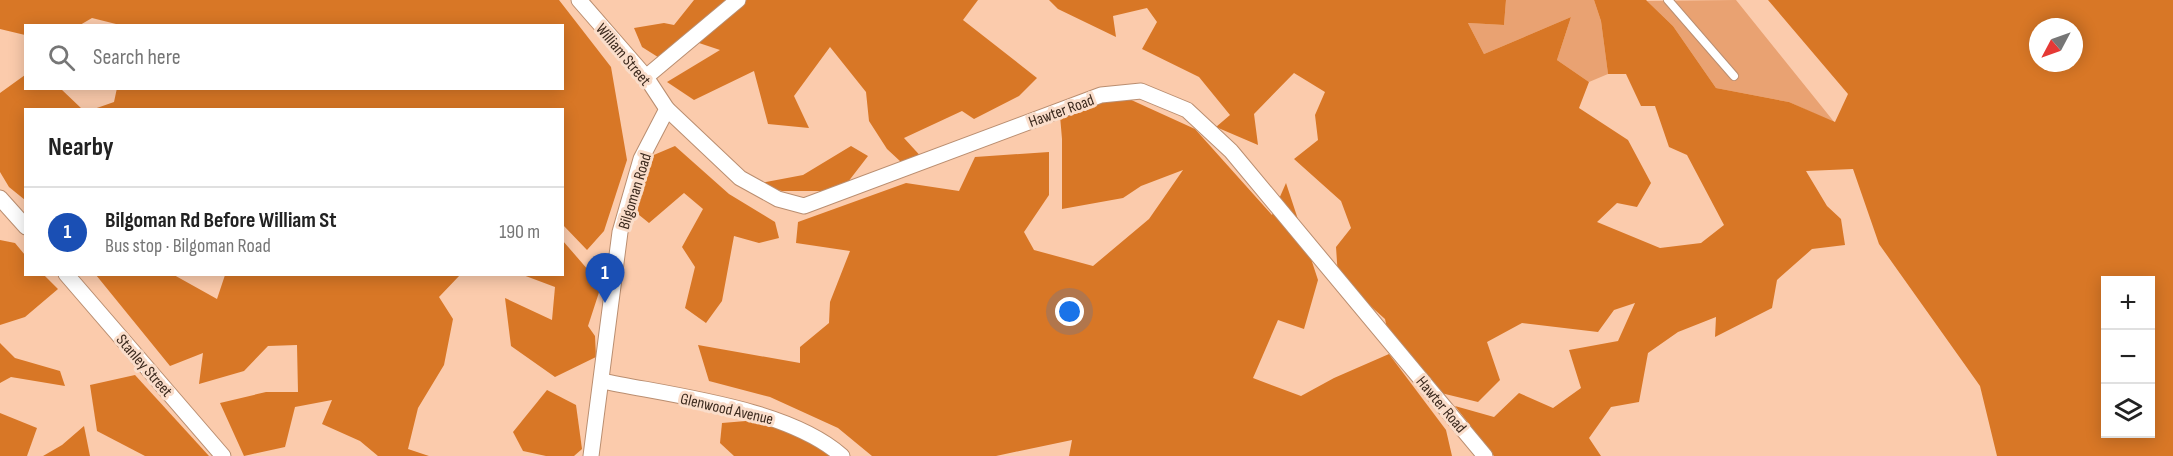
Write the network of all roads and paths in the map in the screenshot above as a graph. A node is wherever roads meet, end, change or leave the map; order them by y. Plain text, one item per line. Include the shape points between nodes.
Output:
1 (579, 0) edge
2 (738, 0) edge
3 (1668, 0) edge
4 (1734, 75) dead end
5 (646, 77) junction
6 (667, 110) junction
7 (0, 198) edge
8 (24, 225) edge
9 (68, 276) edge
10 (602, 381) junction
11 (223, 456) edge
12 (591, 456) edge
13 (842, 456) edge
14 (1485, 456) edge

1 - 5 street, William Street
2 - 5 street
3 - 4 lane
5 - 6 street, William Street
6 - 10 street, Bilgoman Road via 640,159 620,232
6 - 14 street, Hawter Road via 740,178 778,199 804,206 1101,95 1141,91 1187,110 1231,151
7 - 8 street
9 - 11 street, Stanley Street
10 - 12 street, Bilgoman Road
10 - 13 street, Glenwood Avenue via 774,417 828,444

